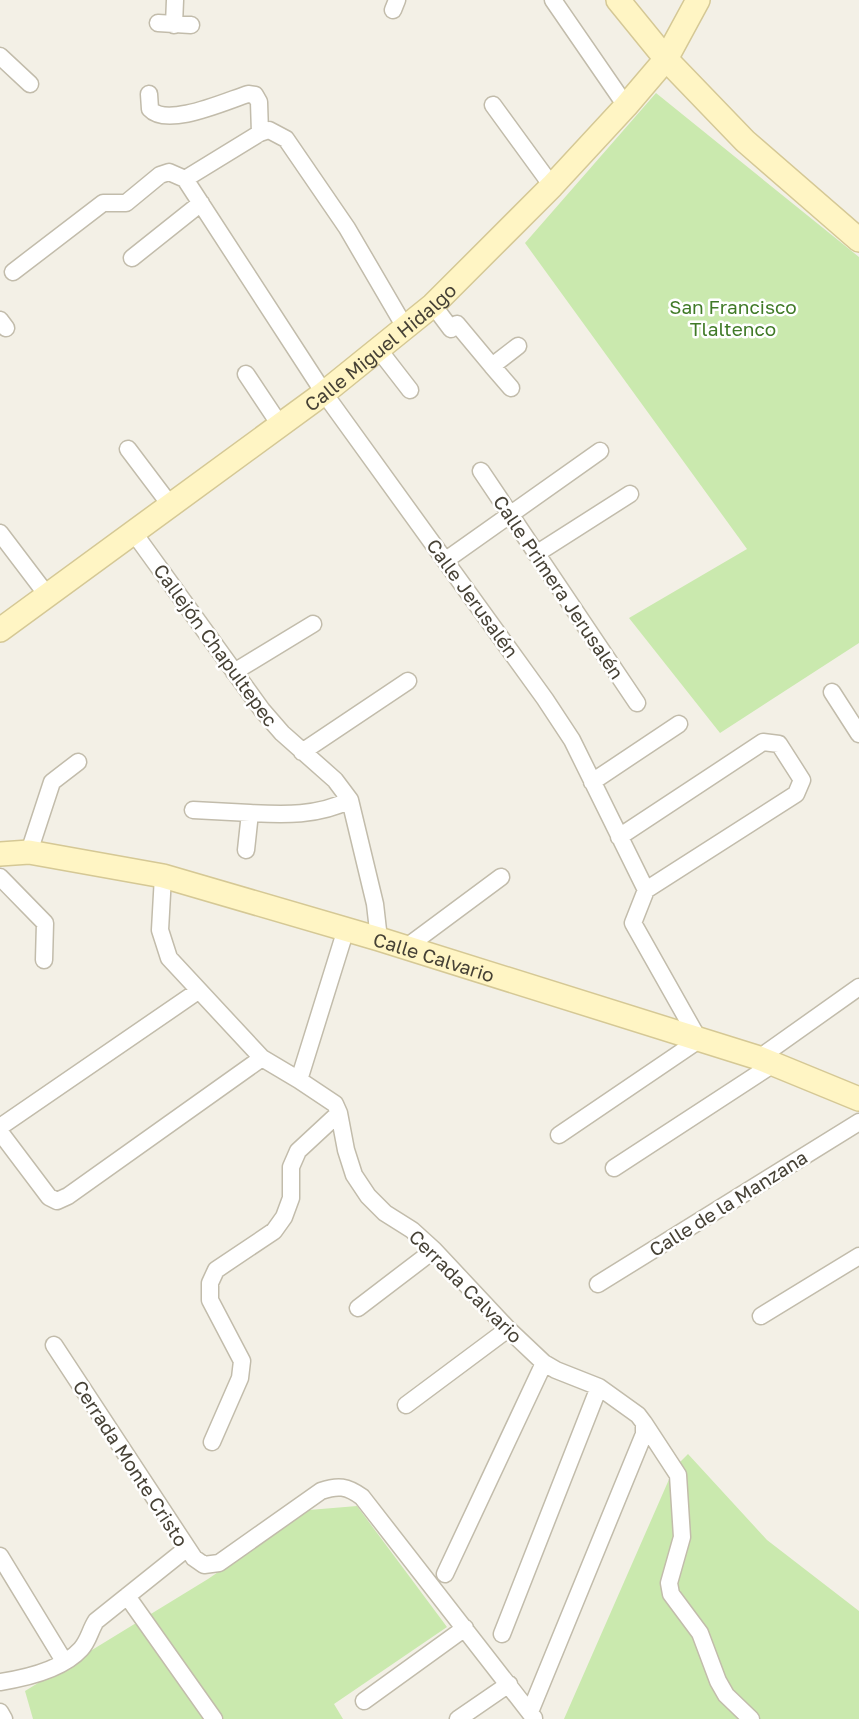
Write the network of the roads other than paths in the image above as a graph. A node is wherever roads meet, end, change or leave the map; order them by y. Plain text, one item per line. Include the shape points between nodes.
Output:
1 (175, 0) edge
2 (552, 0) edge
3 (618, 0) edge
4 (702, 2) edge
5 (174, 24) dead end
6 (0, 56) edge
7 (666, 59) junction
8 (30, 84) dead end
9 (149, 94) dead end
10 (493, 105) dead end
11 (626, 106) junction
12 (260, 133) junction
13 (186, 178) junction
14 (552, 186) junction
15 (201, 203) junction
16 (859, 240) edge
17 (132, 258) dead end
18 (13, 272) dead end
19 (433, 305) junction
20 (406, 329) junction
21 (518, 346) dead end
22 (379, 350) junction
23 (492, 366) junction
24 (246, 374) dead end
25 (511, 388) dead end
26 (410, 390) dead end
27 (324, 393) junction
28 (280, 425) junction
29 (128, 449) dead end
30 (600, 451) dead end
31 (481, 471) dead end
32 (630, 495) dead end
33 (171, 506) junction
34 (509, 514) junction
35 (0, 533) edge
36 (134, 533) junction
37 (536, 554) junction
38 (446, 560) junction
39 (47, 595) junction
40 (313, 624) dead end
41 (0, 630) edge
42 (234, 672) junction
43 (408, 681) dead end
44 (832, 692) dead end
45 (638, 703) dead end
46 (679, 724) dead end
47 (859, 734) edge
48 (302, 752) junction
49 (78, 762) dead end
50 (592, 782) junction
51 (350, 800) junction
52 (193, 810) dead end
53 (250, 813) junction
54 (619, 836) junction
55 (246, 850) dead end
56 (29, 852) junction
57 (0, 854) edge
58 (163, 876) junction
59 (0, 877) edge
60 (501, 877) dead end
61 (646, 890) junction
62 (345, 929) junction
63 (379, 939) junction
64 (404, 949) junction
65 (44, 960) dead end
66 (859, 987) edge
67 (198, 991) junction
68 (699, 1040) junction
69 (262, 1058) junction
70 (766, 1060) junction
71 (299, 1080) junction
72 (855, 1093) edge
73 (339, 1113) junction
74 (859, 1122) edge
75 (0, 1127) edge
76 (0, 1132) edge
77 (559, 1135) dead end
78 (614, 1168) dead end
79 (434, 1250) junction
80 (859, 1256) edge
81 (598, 1284) dead end
82 (358, 1308) dead end
83 (761, 1316) dead end
84 (508, 1329) junction
85 (54, 1345) dead end
86 (544, 1363) junction
87 (599, 1387) junction
88 (406, 1405) dead end
89 (644, 1423) junction
90 (212, 1443) dead end
91 (186, 1549) junction
92 (0, 1556) edge
93 (445, 1574) dead end
94 (127, 1596) junction
95 (465, 1628) junction
96 (502, 1634) dead end
97 (64, 1661) junction
98 (0, 1682) edge
99 (509, 1684) junction
100 (364, 1701) dead end
101 (0, 1712) edge
102 (533, 1716) edge
103 (4, 1719) edge
104 (214, 1719) edge
105 (458, 1719) edge
106 (751, 1719) edge

1 - 5 street
2 - 11 street
3 - 7 street
4 - 7 street, Calle Miguel Hidalgo
6 - 8 street
7 - 11 street, Calle Miguel Hidalgo
7 - 16 street via 745,141
9 - 12 street via 150,110 160,116 177,116 255,95
10 - 14 street
11 - 14 street, Calle Miguel Hidalgo
12 - 13 street
12 - 20 street via 269,130 286,139
13 - 15 street, Calle Jerusalén
13 - 18 street via 169,172 127,203 103,203
14 - 19 street, Calle Miguel Hidalgo
15 - 17 street
15 - 27 street, Calle Jerusalén
19 - 20 street, Calle Miguel Hidalgo
19 - 23 street via 452,329 457,324
20 - 22 street, Calle Miguel Hidalgo
21 - 23 street
22 - 26 street
22 - 27 street, Calle Miguel Hidalgo
23 - 25 street
24 - 28 street
27 - 28 street, Calle Miguel Hidalgo
27 - 38 street, Calle Jerusalén
28 - 33 street, Calle Miguel Hidalgo
29 - 33 street
30 - 34 street
31 - 34 street, Calle Primera Jerusalén
32 - 37 street
33 - 36 street, Calle Miguel Hidalgo
34 - 37 street, Calle Primera Jerusalén
34 - 38 street
35 - 39 street
36 - 39 street, Calle Miguel Hidalgo
36 - 42 street, Callejón Chapultepec
37 - 45 street, Calle Primera Jerusalén
38 - 50 street, Calle Jerusalén via 552,709
39 - 41 street, Calle Miguel Hidalgo
40 - 42 street
42 - 48 street, Callejón Chapultepec
43 - 48 street
44 - 47 street
46 - 50 street
48 - 51 street, Callejón Chapultepec via 335,780
49 - 56 street via 52,782
50 - 54 street, Calle Jerusalén
51 - 53 street via 334,808 292,815
51 - 63 street, Callejón Chapultepec via 376,904
52 - 53 street
53 - 55 street
54 - 61 street, Calle Jerusalén
54 - 61 street via 763,742 779,744 802,780 796,794
56 - 57 street, Calle Calvario
56 - 58 street, Calle Calvario
58 - 62 street, Calle Calvario
58 - 67 street via 160,930 169,958
59 - 65 street via 45,923
60 - 64 street
61 - 68 street via 633,923
62 - 63 street, Calle Calvario
62 - 71 street
63 - 64 street, Calle Calvario
64 - 68 street, Calle Calvario
66 - 70 street
67 - 69 street
67 - 75 street
68 - 70 street, Calle Calvario
68 - 77 street
69 - 71 street
69 - 76 street via 57,1200 49,1196
70 - 72 street, Calle Calvario
70 - 78 street
71 - 73 street via 335,1104
73 - 79 street, Cerrada Calvario via 354,1175 368,1196
73 - 90 street via 298,1151 291,1167 290,1198 274,1231 216,1270 210,1283 210,1300 242,1361 240,1378
74 - 81 street, Calle de la Manzana
79 - 82 street
79 - 84 street, Cerrada Calvario
80 - 83 street
84 - 86 street, Cerrada Calvario
84 - 88 street
85 - 91 street, Cerrada Monte Cristo
86 - 87 street, Cerrada Calvario
86 - 93 street
87 - 89 street, Cerrada Calvario
87 - 96 street
89 - 102 street via 644,1434
89 - 106 street, Cerrada Calvario via 678,1475 682,1537 669,1583 671,1594 700,1633 726,1695
91 - 94 street
91 - 95 street, Cerrada Monte Cristo via 204,1565 219,1563 321,1491 337,1485 352,1489
92 - 97 street
94 - 97 street via 96,1621 79,1651
94 - 104 street
95 - 99 street
95 - 100 street
97 - 98 street via 38,1674
99 - 102 street
99 - 105 street
101 - 103 street

